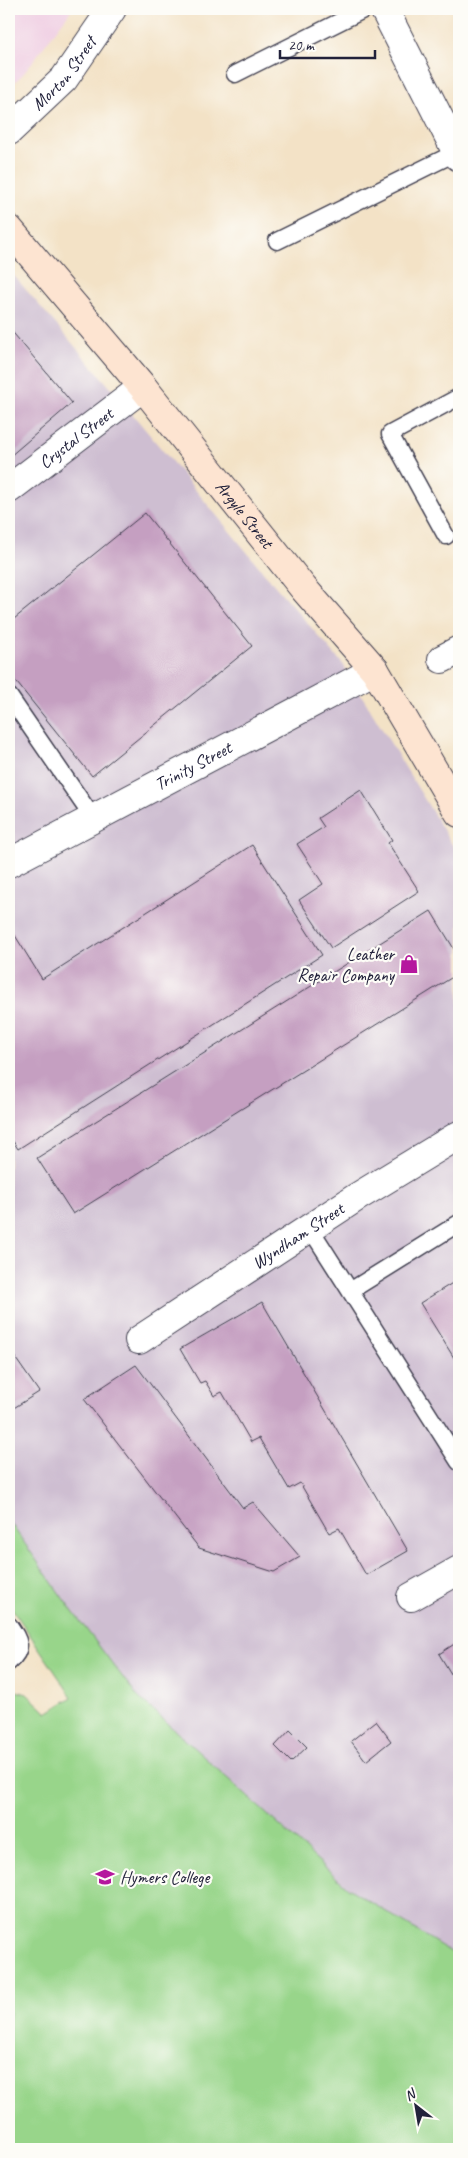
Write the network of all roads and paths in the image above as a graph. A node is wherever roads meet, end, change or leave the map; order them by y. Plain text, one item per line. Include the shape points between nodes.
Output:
1 (366, 9) edge
2 (384, 9) edge
3 (108, 10) edge
4 (235, 74) dead end
5 (9, 131) edge
6 (458, 154) edge
7 (9, 229) edge
8 (277, 242) dead end
9 (143, 387) junction
10 (459, 397) edge
11 (9, 489) edge
12 (446, 536) dead end
13 (376, 670) junction
14 (9, 696) edge
15 (459, 813) edge
16 (93, 818) junction
17 (9, 863) edge
18 (459, 1135) edge
19 (459, 1223) edge
20 (310, 1228) junction
21 (350, 1291) junction
22 (139, 1340) dead end
23 (459, 1462) edge
24 (459, 1570) edge
25 (411, 1597) dead end
26 (9, 1625) edge
27 (9, 1662) edge

1 - 4 lane
2 - 6 street
3 - 5 street, Morton Street via 64,78
6 - 8 lane
7 - 9 street, Argyle Street
9 - 11 street, Crystal Street
9 - 13 street, Argyle Street via 304,589
10 - 12 lane via 390,434
13 - 15 street, Argyle Street
13 - 16 street, Trinity Street
14 - 16 lane
16 - 17 street, Trinity Street
18 - 20 street, Wyndham Street
19 - 21 lane
20 - 21 lane
20 - 22 street, Wyndham Street
21 - 23 lane
24 - 25 street
26 - 27 lane via 19,1640 19,1648

